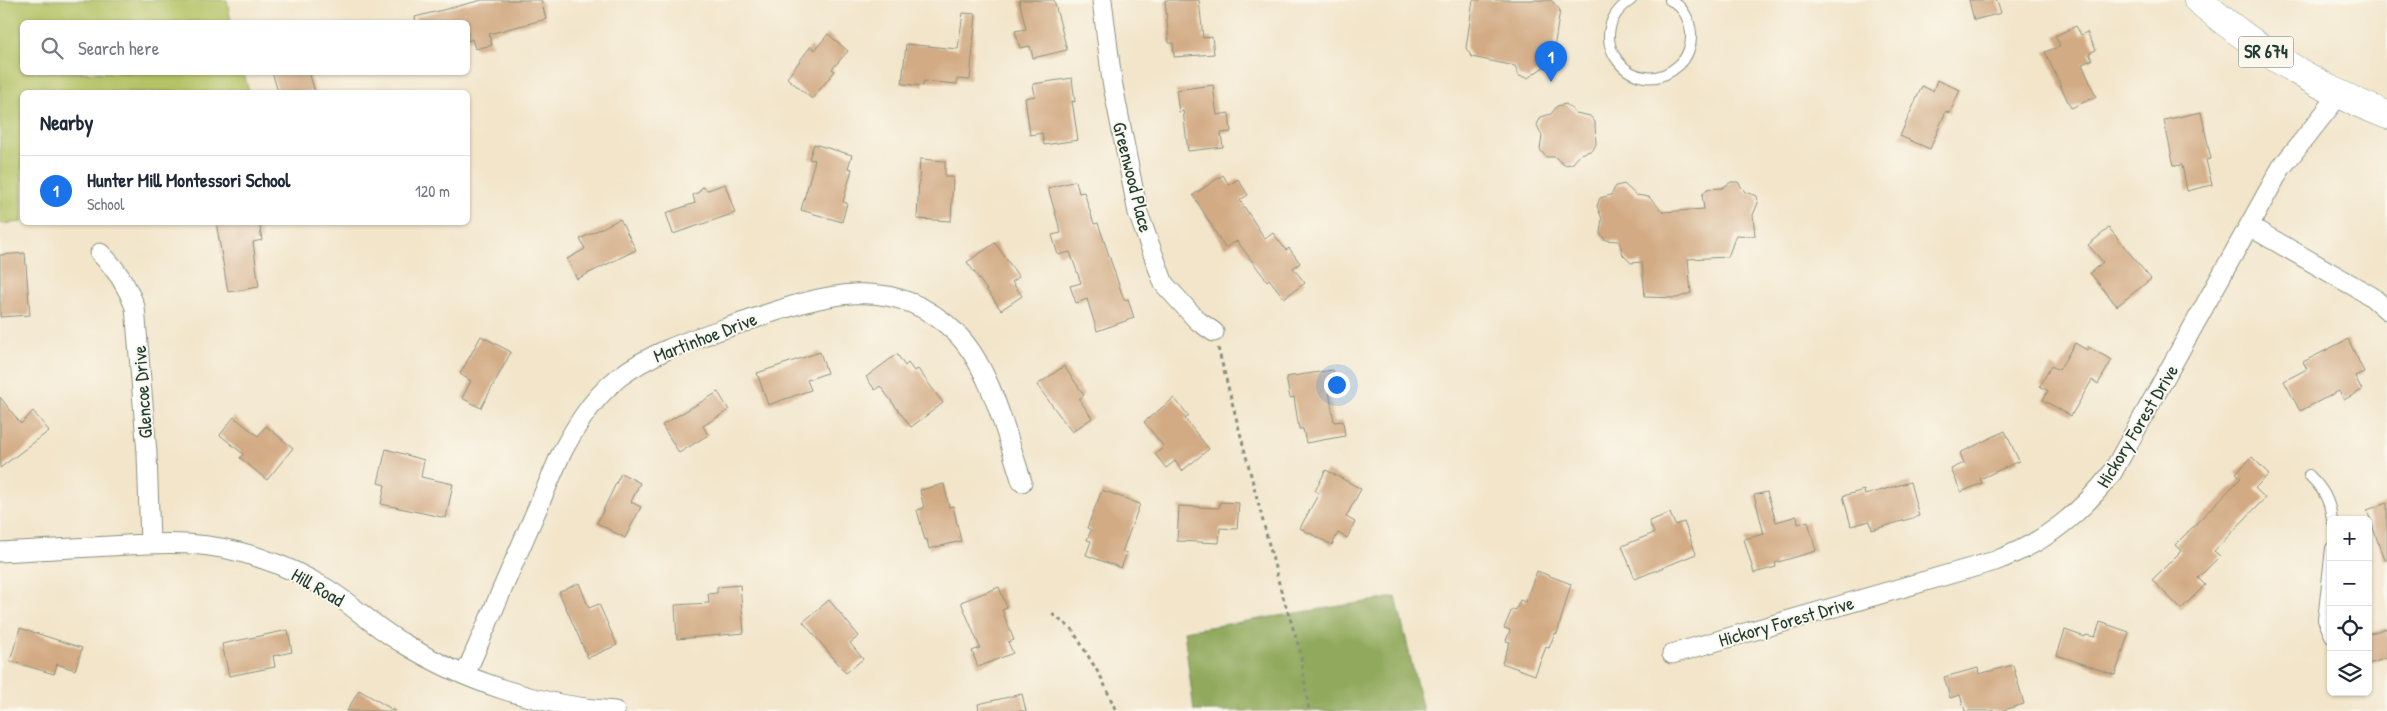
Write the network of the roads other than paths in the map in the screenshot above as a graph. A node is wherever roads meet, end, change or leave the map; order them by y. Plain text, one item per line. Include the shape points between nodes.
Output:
1 (1102, 0) edge
2 (1631, 0) edge
3 (1670, 0) edge
4 (2198, 0) edge
5 (2339, 96) junction
6 (2387, 114) edge
7 (2250, 226) junction
8 (100, 253) dead end
9 (2387, 310) edge
10 (1214, 332) road end
11 (2309, 475) dead end
12 (1022, 482) dead end
13 (2331, 516) edge
14 (150, 542) junction
15 (0, 552) edge
16 (2330, 561) edge
17 (2327, 629) edge
18 (1672, 654) dead end
19 (465, 676) junction
20 (615, 711) edge

1 - 10 street, Greenwood Place via 1112,81 1138,213 1164,284 1198,321
2 - 3 lane via 1614,16 1609,43 1613,56 1622,67 1646,78 1660,77 1673,71 1689,50 1692,36 1689,23 1683,10
4 - 5 main road, SR 674 via 2268,54
5 - 6 main road, SR 674
5 - 7 street, Hickory Forest Drive via 2281,168
7 - 9 street via 2371,296
7 - 18 street, Hickory Forest Drive via 2112,473 2092,499 2054,532 1995,561
8 - 14 street, Glencoe Drive via 114,266 127,286 135,307 147,453
11 - 13 lane via 2324,490
12 - 19 street, Martinhoe Drive via 1000,417 971,351 955,332 912,303 888,296 839,294 812,299 675,345 618,378 575,427
14 - 15 street, Hill Road
14 - 19 street, Hill Road via 223,548 292,570 328,589 399,642
16 - 17 lane via 2323,620
19 - 20 street, Hill Road via 546,701

